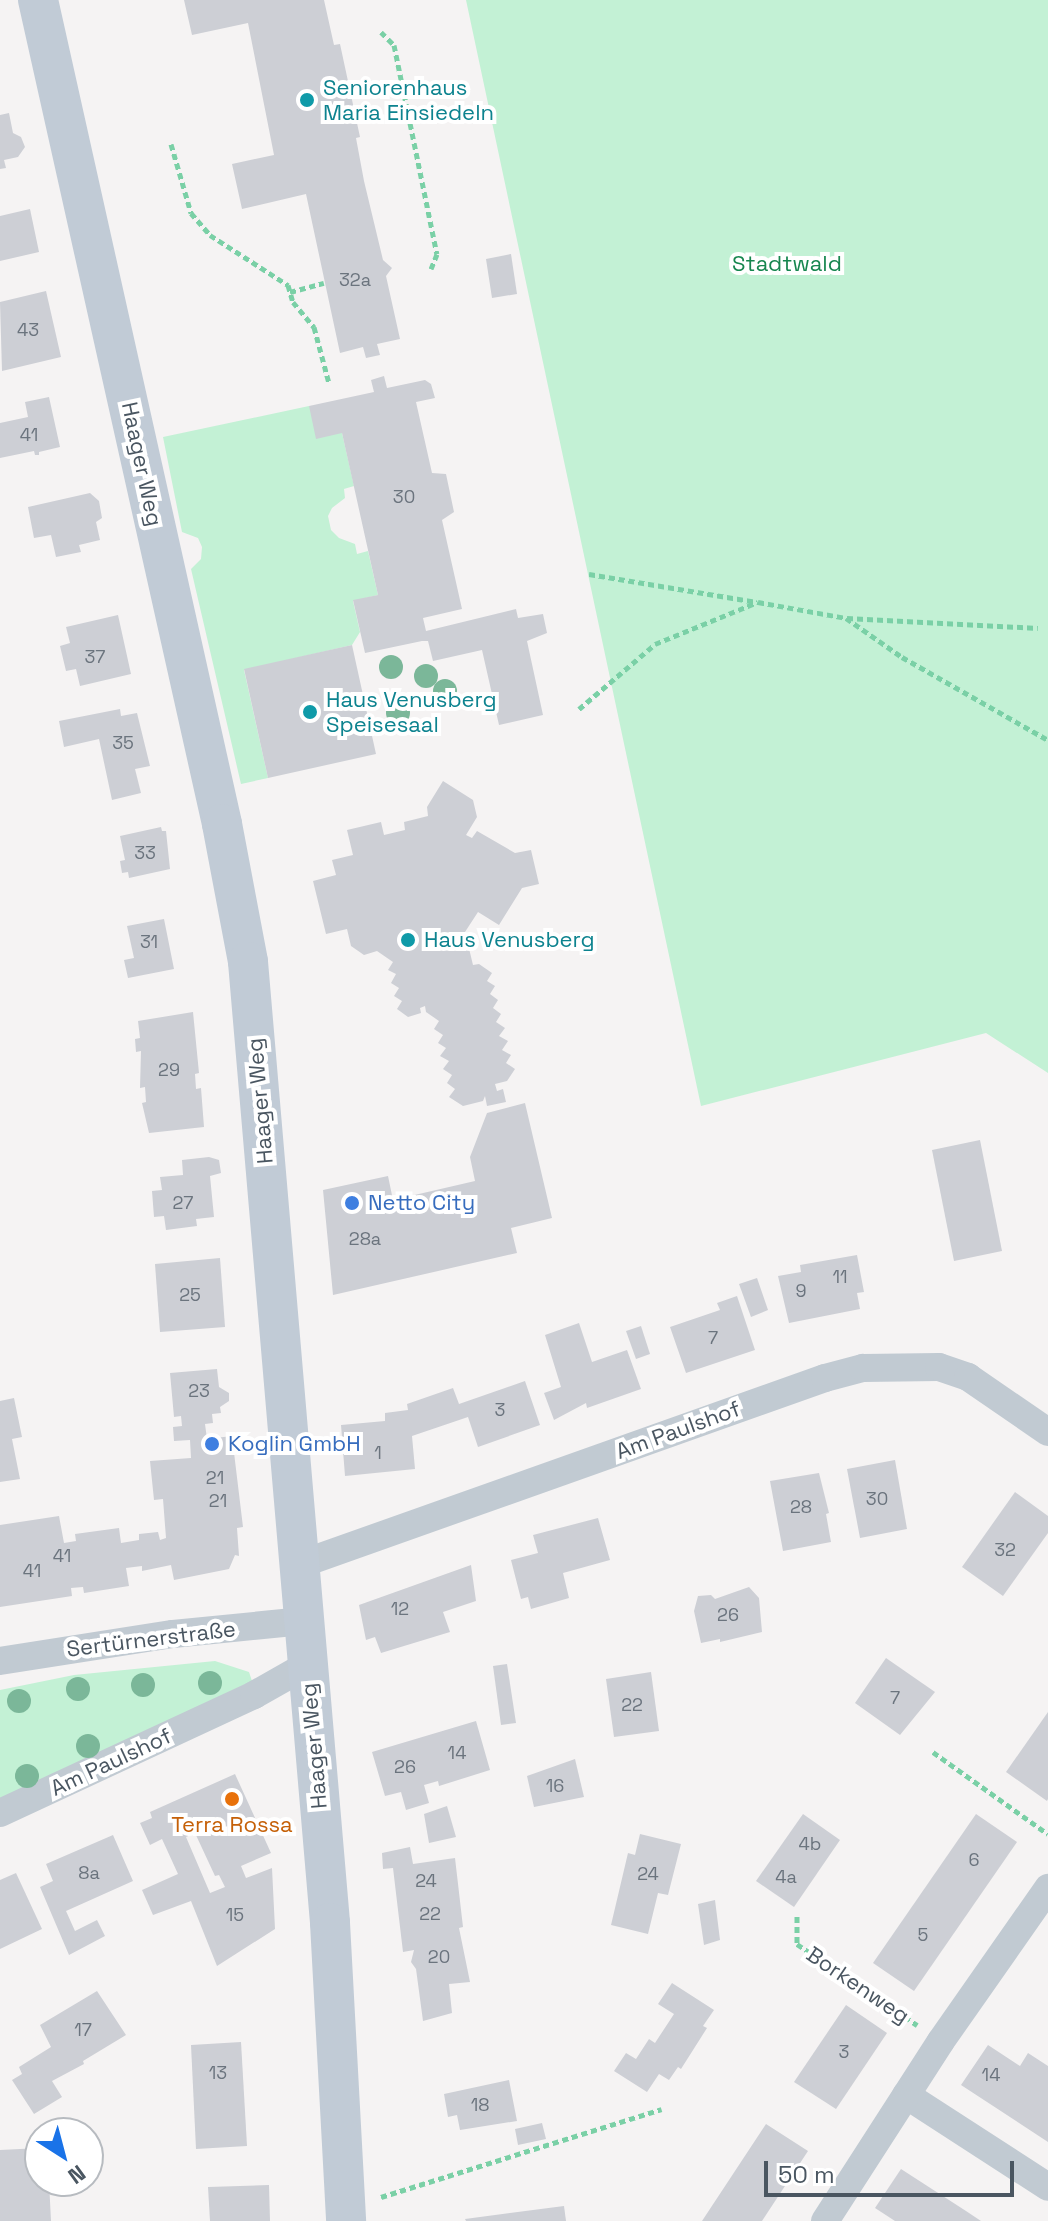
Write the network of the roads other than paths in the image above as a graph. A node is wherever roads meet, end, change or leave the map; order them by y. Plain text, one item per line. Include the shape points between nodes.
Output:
1 (38, 0) edge
2 (1048, 1432) edge
3 (301, 1564) junction
4 (303, 1621) junction
5 (0, 1661) edge
6 (307, 1665) junction
7 (0, 1813) edge
8 (1048, 1888) edge
9 (906, 2095) junction
10 (1048, 2187) edge
11 (346, 2215) edge
12 (825, 2221) edge

1 - 3 street, Haager Weg via 239,907
2 - 3 street, Am Paulshof via 968,1377 925,1365 863,1368
3 - 4 street, Haager Weg
4 - 5 street, Sertürnerstraße via 173,1634
4 - 6 street, Haager Weg
6 - 7 street, Am Paulshof via 254,1695
6 - 11 street, Haager Weg via 330,1923
8 - 9 street
9 - 10 street
9 - 12 street

